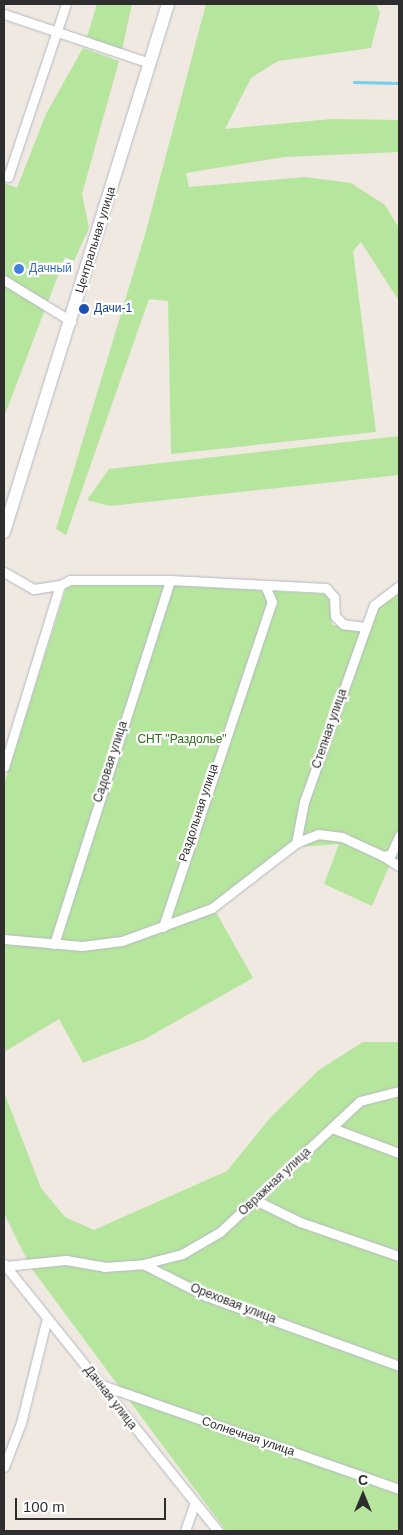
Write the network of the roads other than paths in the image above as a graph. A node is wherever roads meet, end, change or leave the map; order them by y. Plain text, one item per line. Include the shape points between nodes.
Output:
1 (66, 4) edge
2 (168, 4) edge
3 (4, 14) edge
4 (56, 33) junction
5 (150, 63) junction
6 (6, 176) edge
7 (4, 280) edge
8 (71, 321) junction
9 (4, 532) edge
10 (4, 572) edge
11 (170, 580) junction
12 (60, 585) junction
13 (399, 586) edge
14 (266, 588) junction
15 (366, 627) junction
16 (4, 767) edge
17 (399, 836) edge
18 (296, 843) junction
19 (383, 856) junction
20 (399, 866) edge
21 (163, 927) junction
22 (4, 939) edge
23 (54, 944) junction
24 (399, 1091) edge
25 (332, 1128) junction
26 (399, 1153) edge
27 (257, 1201) junction
28 (399, 1256) edge
29 (143, 1264) junction
30 (4, 1265) edge
31 (46, 1318) junction
32 (399, 1366) edge
33 (98, 1384) junction
34 (4, 1467) edge
35 (399, 1489) edge
36 (194, 1505) junction
37 (185, 1531) edge
38 (218, 1531) edge

1 - 4 street
2 - 5 street, Центральная улица
3 - 4 street
4 - 5 street
4 - 6 street
5 - 8 street, Центральная улица
7 - 8 street
8 - 9 street, Центральная улица
10 - 12 street via 34,589
11 - 12 street via 70,580
11 - 14 street
11 - 23 street, Садовая улица
12 - 16 street
13 - 15 street, Степная улица via 374,605
14 - 15 street via 326,588 334,597 335,616 343,624
14 - 21 street, Раздольная улица via 272,602
15 - 18 street, Степная улица via 304,802
17 - 19 street via 391,854
18 - 19 street via 318,834 342,838
18 - 21 street via 212,908
19 - 20 street
21 - 23 street via 122,941 82,946
22 - 23 street
24 - 25 street, Овражная улица via 360,1101
25 - 26 street
25 - 27 street, Овражная улица
27 - 28 street via 300,1222
27 - 29 street, Овражная улица via 220,1232 182,1254
29 - 30 street via 104,1267 66,1260
29 - 32 street, Ореховая улица via 206,1296
30 - 31 street, Дачная улица
31 - 33 street, Дачная улица
31 - 34 street via 20,1423
33 - 35 street, Солнечная улица
33 - 36 street, Дачная улица
36 - 37 street
36 - 38 street, Дачная улица

